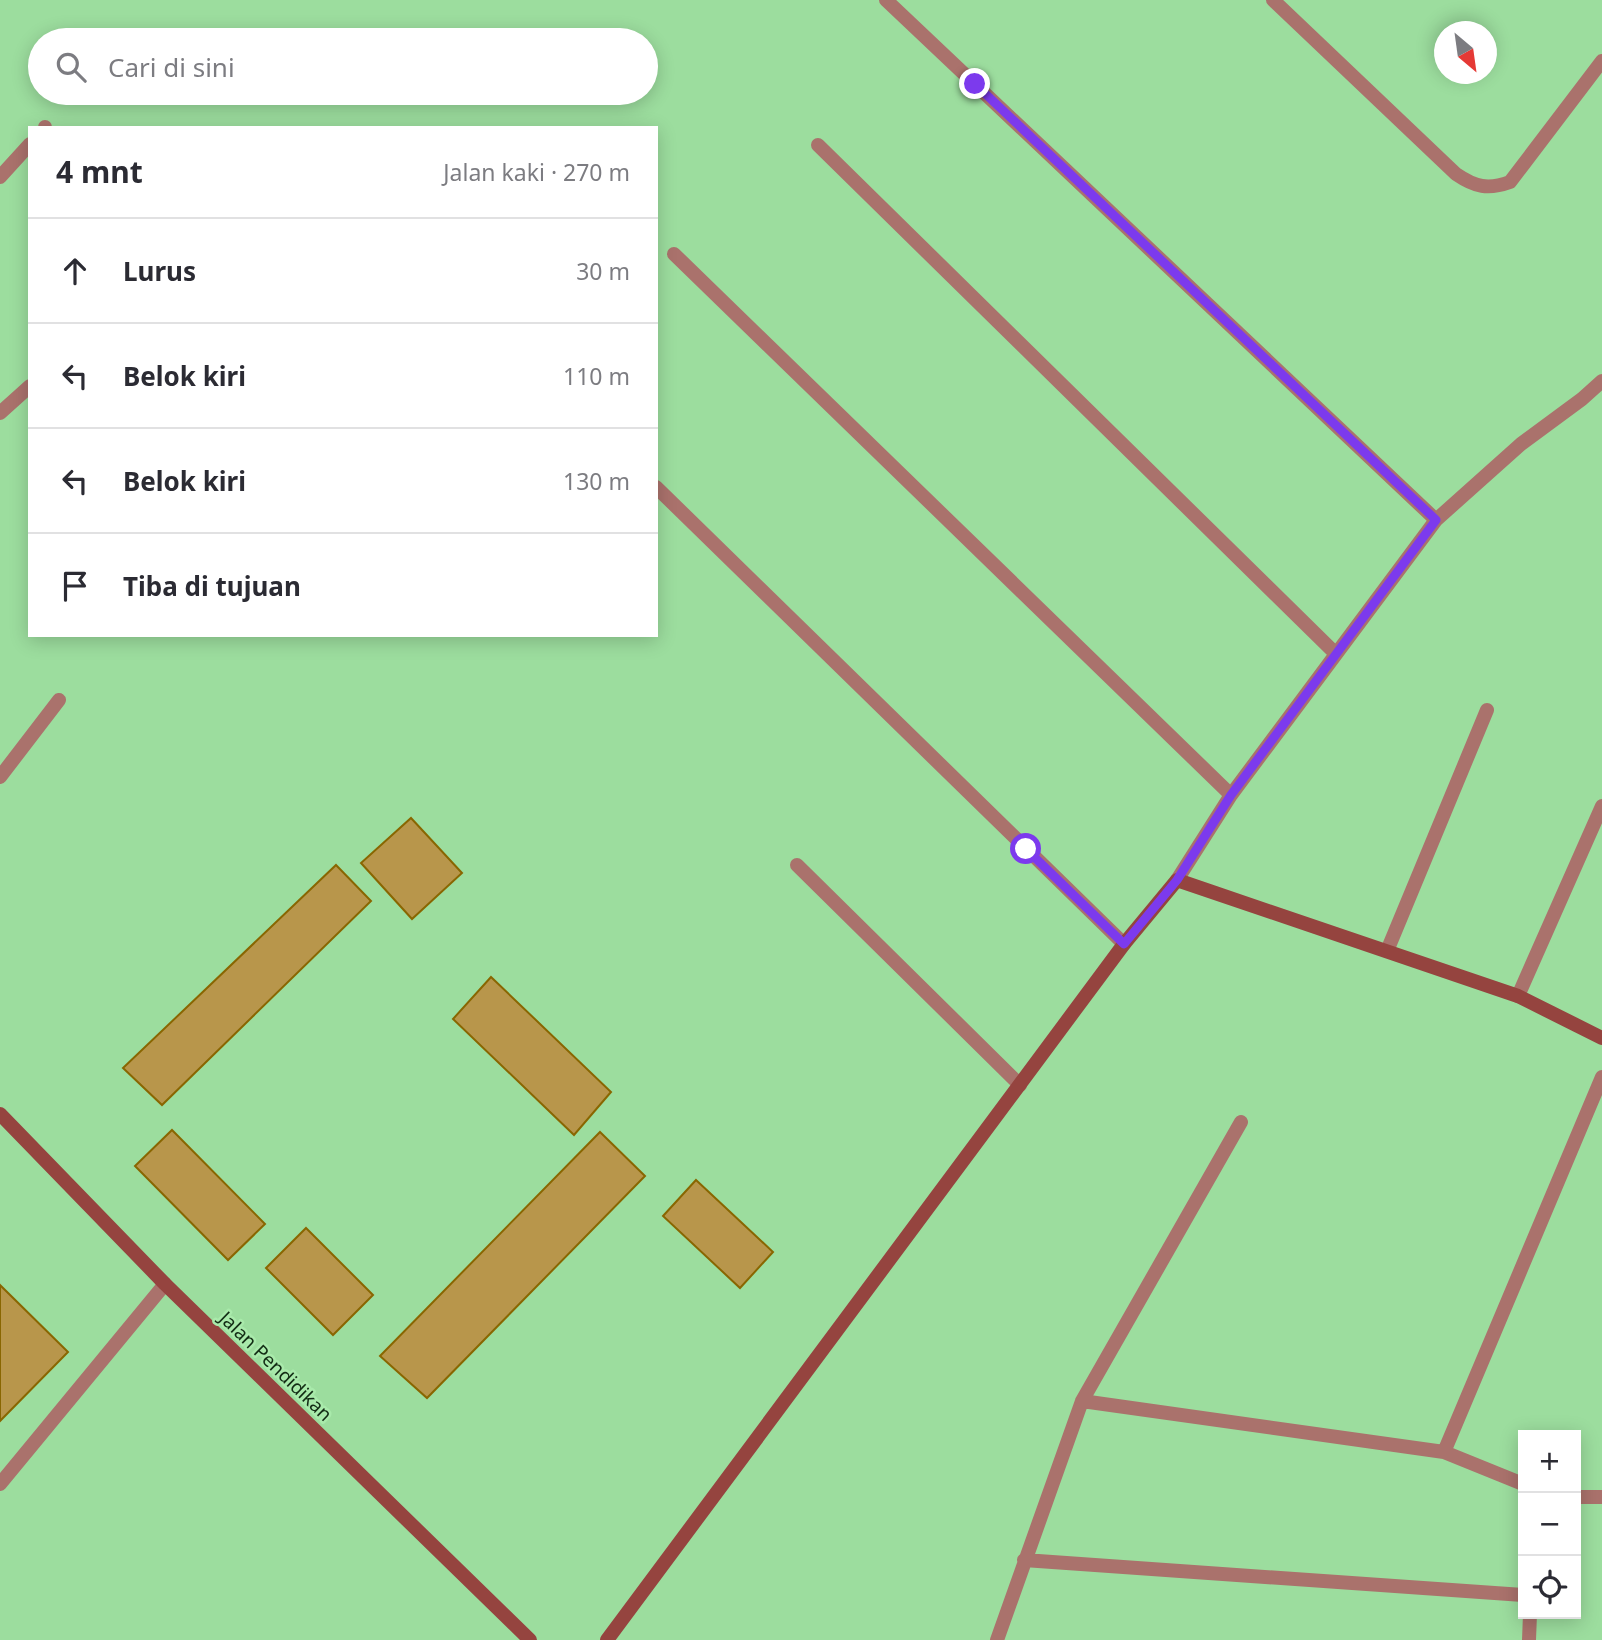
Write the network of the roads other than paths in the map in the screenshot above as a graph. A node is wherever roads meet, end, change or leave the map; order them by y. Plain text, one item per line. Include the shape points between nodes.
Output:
1 (886, 0) edge
2 (1273, 0) edge
3 (1602, 61) edge
4 (818, 145) dead end
5 (28, 146) edge
6 (0, 177) edge
7 (674, 254) dead end
8 (1602, 380) edge
9 (28, 388) edge
10 (0, 413) edge
11 (658, 489) edge
12 (1436, 520) junction
13 (1336, 654) junction
14 (59, 700) dead end
15 (1486, 710) dead end
16 (0, 777) edge
17 (1231, 795) junction
18 (1602, 806) edge
19 (797, 865) dead end
20 (1177, 880) junction
21 (1124, 944) junction
22 (1387, 951) junction
23 (1518, 996) junction
24 (1602, 1038) edge
25 (1602, 1077) edge
26 (1020, 1085) junction
27 (0, 1114) edge
28 (1241, 1122) dead end
29 (165, 1284) junction
30 (1082, 1401) junction
31 (1444, 1452) junction
32 (1518, 1482) edge
33 (0, 1484) edge
34 (1581, 1497) edge
35 (1602, 1497) edge
36 (1024, 1560) junction
37 (1518, 1595) edge
38 (1530, 1619) edge
39 (609, 1639) edge
40 (530, 1640) edge
41 (997, 1640) edge
42 (1530, 1640) edge

1 - 12 street
2 - 3 street via 1456,174 1482,188 1510,182
4 - 13 street
5 - 6 street
7 - 17 street
8 - 12 street
9 - 10 street
11 - 21 street
12 - 13 street
13 - 17 street
14 - 16 street
15 - 22 street
17 - 20 street
18 - 23 street
19 - 26 street
20 - 21 street
20 - 22 street
21 - 26 street
22 - 23 street
23 - 24 street
25 - 31 street
26 - 39 street
27 - 29 street, Jalan Pendidikan
28 - 30 street
29 - 33 street
29 - 40 street, Jalan Pendidikan
30 - 31 street
30 - 36 street
31 - 32 street
34 - 35 street
36 - 37 street
36 - 41 street
38 - 42 street

